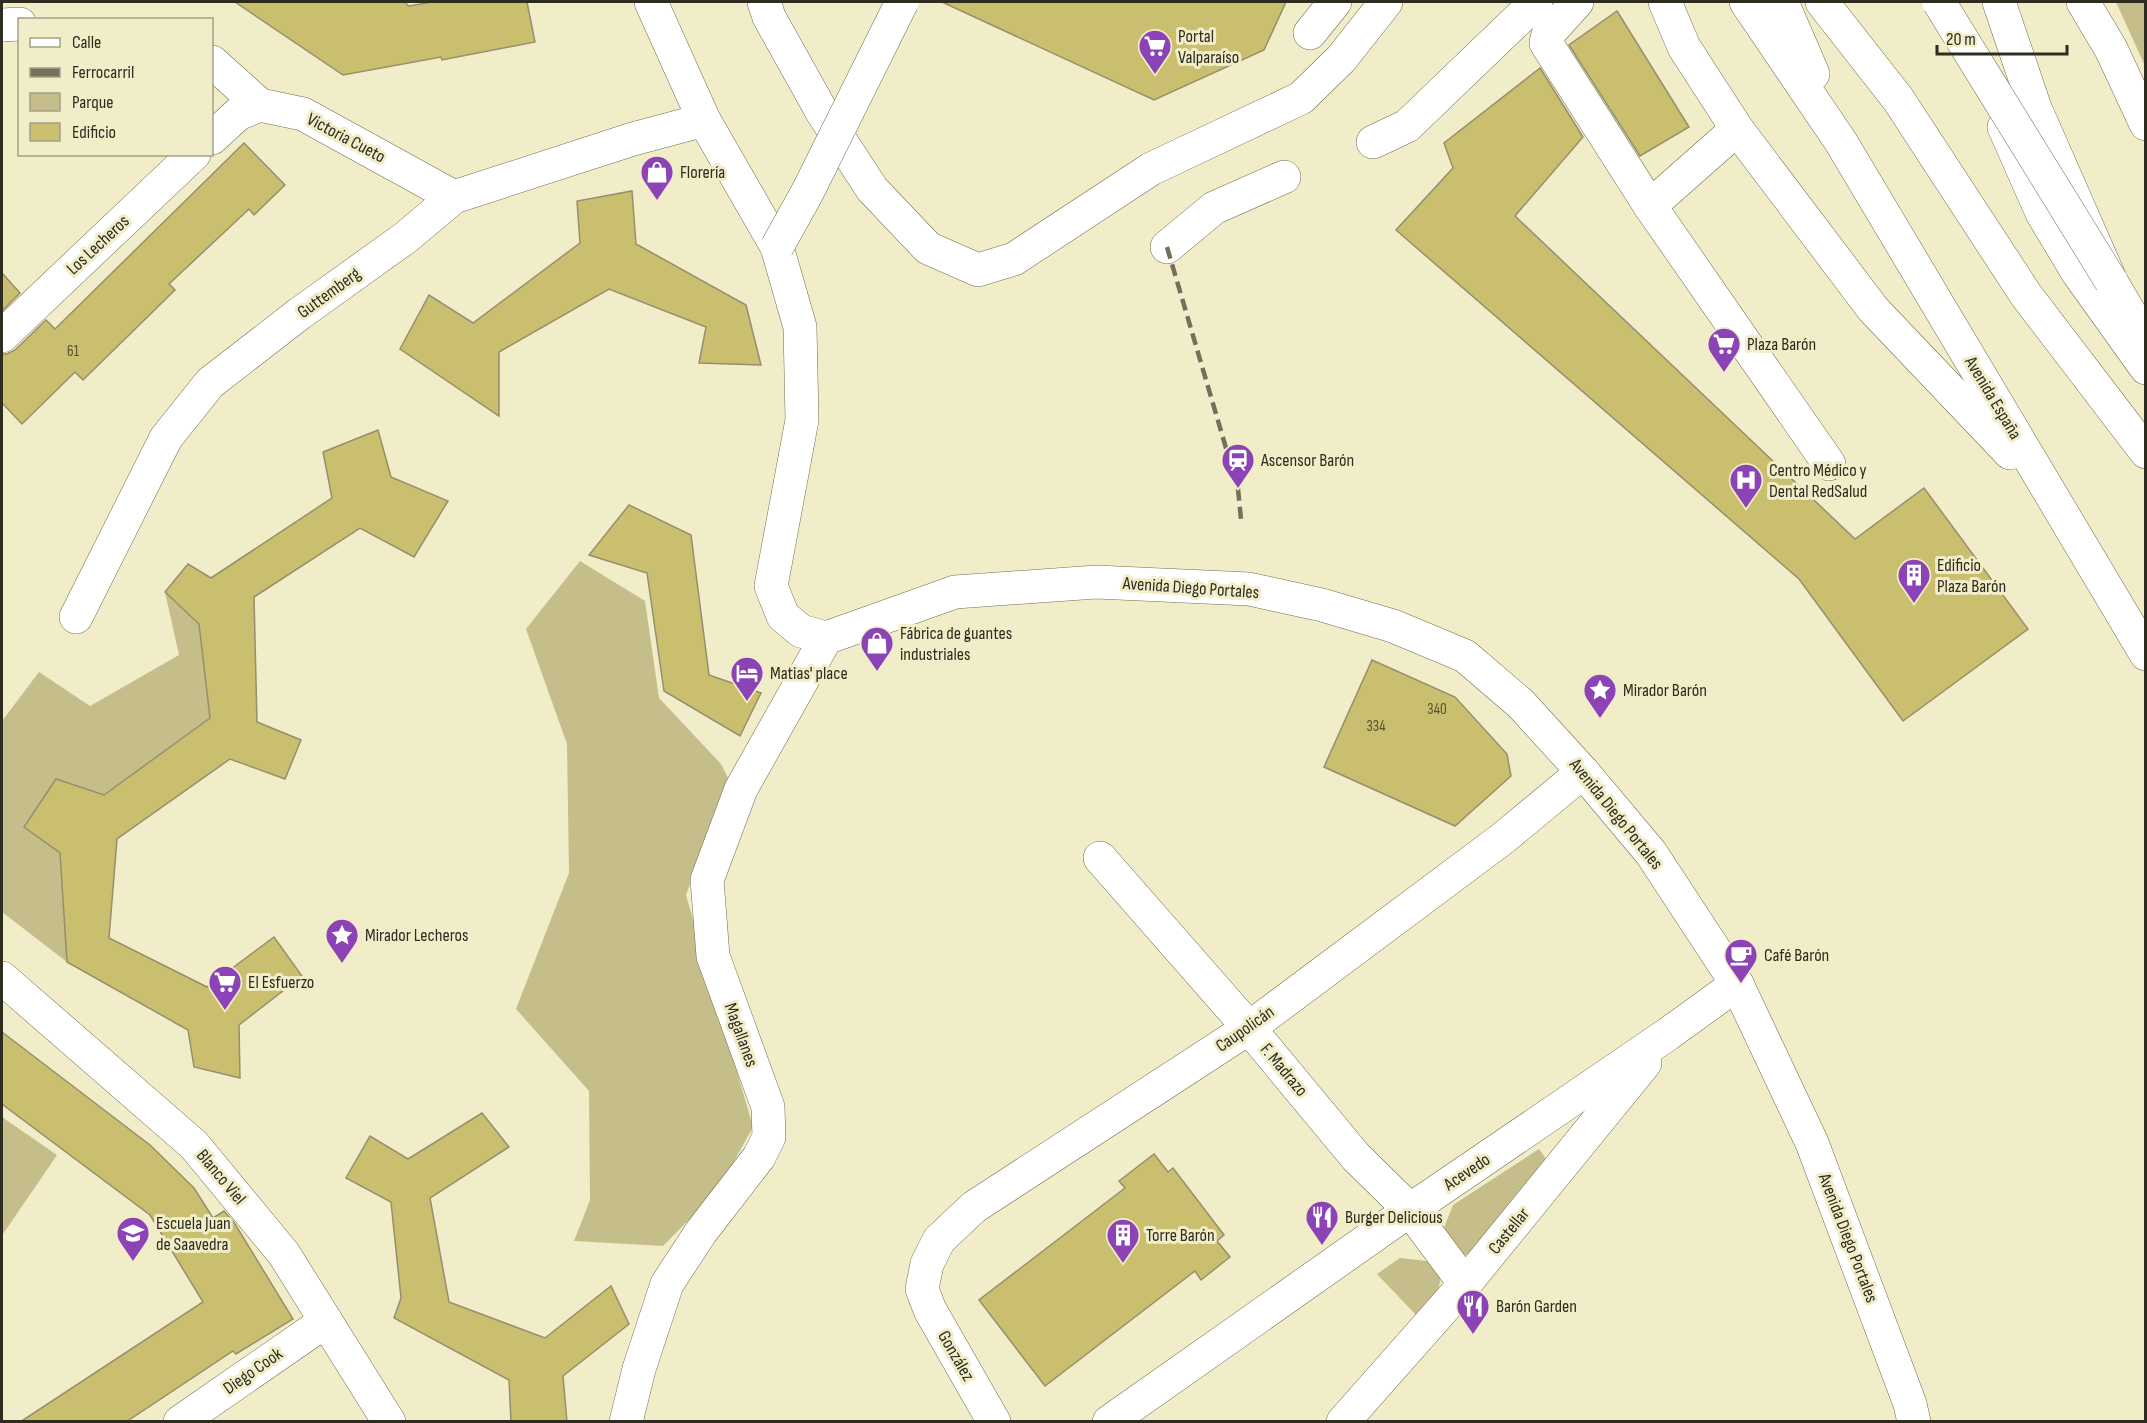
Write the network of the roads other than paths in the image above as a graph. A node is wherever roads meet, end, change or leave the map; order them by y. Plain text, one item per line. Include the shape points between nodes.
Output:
1 (651, 2) edge
2 (764, 2) edge
3 (902, 2) edge
4 (1335, 2) edge
5 (1386, 2) edge
6 (1536, 2) edge
7 (1577, 2) edge
8 (1648, 2) edge
9 (1665, 2) edge
10 (1746, 2) edge
11 (1782, 2) edge
12 (1822, 2) edge
13 (1939, 2) edge
14 (1952, 2) edge
15 (1999, 2) edge
16 (2083, 2) edge
17 (18, 24) edge
18 (2, 25) edge
19 (1310, 33) dead end
20 (1684, 47) junction
21 (213, 63) edge
22 (260, 105) junction
23 (704, 120) junction
24 (2145, 124) edge
25 (1737, 129) junction
26 (213, 137) edge
27 (1373, 142) dead end
28 (1841, 142) junction
29 (192, 156) edge
30 (1284, 177) dead end
31 (454, 197) junction
32 (1650, 206) junction
33 (777, 247) junction
34 (1167, 247) dead end
35 (2111, 281) junction
36 (2, 336) edge
37 (2145, 341) edge
38 (2145, 368) edge
39 (2145, 452) edge
40 (1829, 464) dead end
41 (2051, 496) junction
42 (76, 617) dead end
43 (826, 638) junction
44 (2145, 654) edge
45 (1583, 772) junction
46 (1100, 858) dead end
47 (2, 978) edge
48 (1737, 984) junction
49 (1249, 1028) junction
50 (1668, 1034) junction
51 (1410, 1210) junction
52 (1465, 1284) junction
53 (922, 1289) joint
54 (326, 1321) junction
55 (180, 1422) edge
56 (389, 1422) edge
57 (626, 1422) edge
58 (994, 1422) edge
59 (1109, 1422) edge
60 (1343, 1422) edge
61 (1914, 1422) edge

1 - 23 street
2 - 5 street via 822,112 872,189 928,248 978,270 1014,259 1151,169 1301,98 1341,59
3 - 33 street, bridge
4 - 19 street
6 - 27 street via 1407,126
7 - 32 street via 1548,34 1546,44
8 - 20 street
9 - 20 street
10 - 28 street, Avenida España
11 - 28 street, Avenida España
12 - 39 street via 1898,99 2026,295
13 - 35 street, bridge
14 - 38 street via 2042,213 2078,273
15 - 35 street, bridge via 2035,108
16 - 24 street via 2111,49
17 - 18 street
20 - 25 street
21 - 22 street
22 - 26 street via 238,114
22 - 31 street, Victoria Cueto via 303,114
23 - 31 street, Guttemberg
23 - 33 street
25 - 32 street
25 - 41 street via 1873,309
28 - 41 street, Avenida España
29 - 36 street, Los Lecheros
30 - 34 street via 1214,208
31 - 42 street, Guttemberg via 210,383 166,438
32 - 40 street
33 - 43 street via 800,327 802,420 771,586 783,616 801,631
35 - 37 street
41 - 44 street, Avenida España
43 - 45 street, Avenida Diego Portales via 955,592 1096,582 1248,589 1394,626 1465,656 1521,704
43 - 57 street, Magallanes via 741,789 707,880 713,956 768,1107 769,1137 759,1157 667,1284
45 - 48 street, Avenida Diego Portales via 1651,853
45 - 49 street, Caupolicán via 1502,839
46 - 49 street, F. Madrazo
47 - 54 street, Blanco Viel via 194,1145 284,1254
48 - 50 street, Acevedo
48 - 61 street, Avenida Diego Portales via 1812,1143
49 - 51 street, F. Madrazo via 1356,1156
49 - 53 street, Caupolicán via 974,1207 939,1240 927,1264
50 - 51 street, Acevedo
50 - 52 street, Castellar
51 - 52 street, F. Madrazo
51 - 59 street, Acevedo
52 - 60 street, Castellar
53 - 58 street, González
54 - 55 street, Diego Cook
54 - 56 street, Blanco Viel

